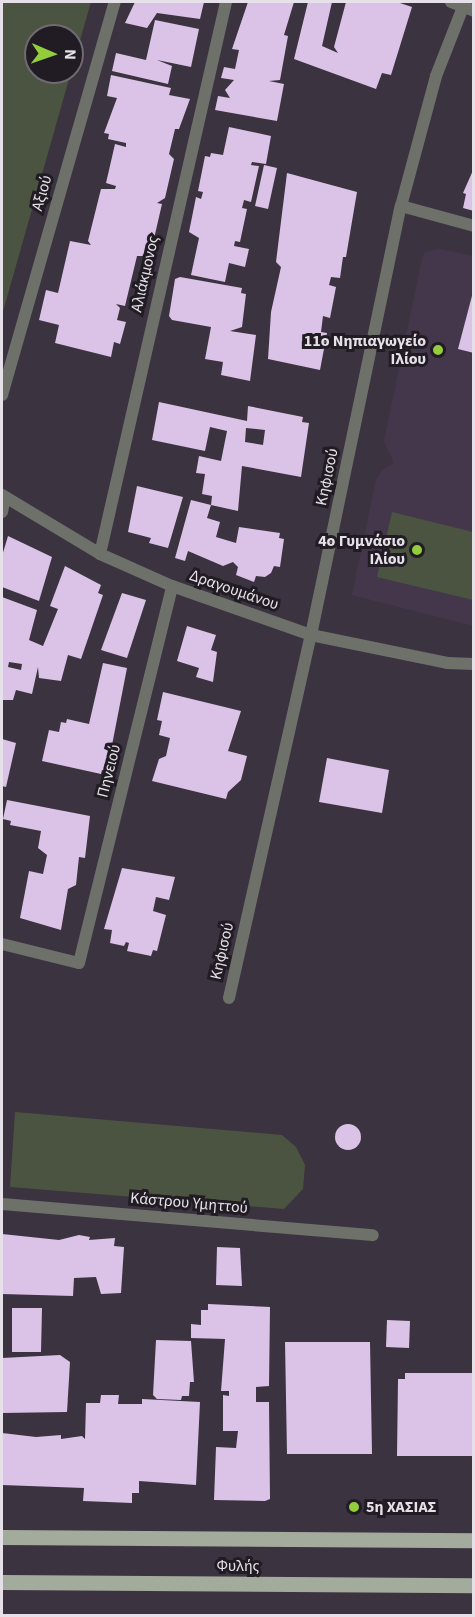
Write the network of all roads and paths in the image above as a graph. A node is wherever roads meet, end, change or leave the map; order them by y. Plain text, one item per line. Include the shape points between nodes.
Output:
1 (115, 2) edge
2 (226, 2) edge
3 (463, 5) edge
4 (401, 206) junction
5 (474, 226) edge
6 (2, 394) edge
7 (3, 496) edge
8 (2, 512) edge
9 (100, 554) junction
10 (172, 586) junction
11 (311, 635) junction
12 (474, 664) edge
13 (2, 944) edge
14 (229, 998) dead end
15 (2, 1204) edge
16 (373, 1235) dead end
17 (2, 1538) edge
18 (474, 1540) edge
19 (2, 1582) edge
20 (474, 1585) edge

1 - 6 street, Αξιού
2 - 9 street, Αλιάκμονος
3 - 4 street, Κηφισού via 430,96
4 - 5 street
4 - 11 street, Κηφισού
7 - 8 street
7 - 9 street, Δραγουμάνου
9 - 10 street, Δραγουμάνου
10 - 11 street, Δραγουμάνου
10 - 13 street, Πηνειού via 79,963
11 - 12 street, Δραγουμάνου via 436,661
11 - 14 street, Κηφισού
15 - 16 street, Κάστρου Υμηττού
17 - 18 main road, Φυλής
19 - 20 main road, Φυλής

